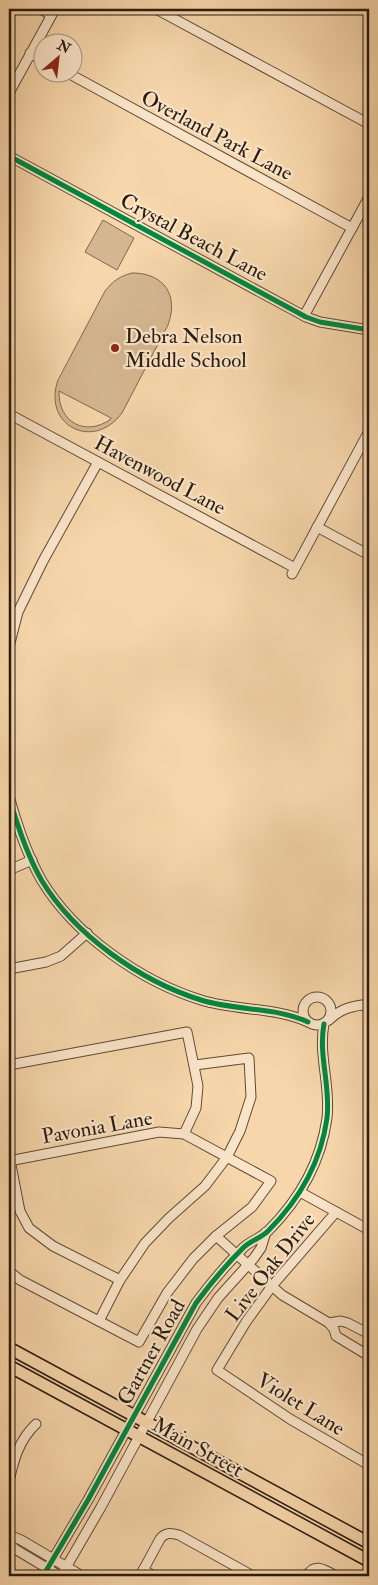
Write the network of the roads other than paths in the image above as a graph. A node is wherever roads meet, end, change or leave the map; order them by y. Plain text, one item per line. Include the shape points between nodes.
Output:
1 (41, 9) edge
2 (156, 9) edge
3 (363, 9) edge
4 (53, 12) edge
5 (369, 12) edge
6 (30, 53) joint
7 (82, 81) edge
8 (9, 93) edge
9 (369, 124) edge
10 (9, 156) edge
11 (369, 197) edge
12 (352, 228) junction
13 (304, 316) junction
14 (369, 330) edge
15 (9, 414) edge
16 (368, 434) edge
17 (98, 462) junction
18 (317, 528) junction
19 (369, 555) edge
20 (9, 647) edge
21 (9, 796) edge
22 (32, 860) junction
23 (9, 870) edge
24 (87, 933) junction
25 (9, 969) edge
26 (325, 1000) junction
27 (369, 1004) edge
28 (303, 1007) junction
29 (346, 1008) junction
30 (286, 1013) junction
31 (327, 1022) junction
32 (311, 1023) junction
33 (322, 1047) junction
34 (9, 1064) edge
35 (195, 1065) junction
36 (184, 1134) junction
37 (227, 1157) junction
38 (10, 1161) edge
39 (300, 1192) junction
40 (336, 1212) junction
41 (369, 1230) edge
42 (266, 1232) junction
43 (216, 1236) junction
44 (237, 1255) junction
45 (248, 1264) junction
46 (9, 1272) edge
47 (120, 1280) junction
48 (272, 1286) junction
49 (98, 1321) junction
50 (329, 1323) junction
51 (369, 1334) edge
52 (9, 1348) edge
53 (369, 1356) edge
54 (9, 1366) edge
55 (217, 1370) joint
56 (134, 1416) junction
57 (147, 1422) junction
58 (36, 1424) dead end
59 (126, 1429) junction
60 (140, 1436) junction
61 (369, 1465) edge
62 (9, 1481) edge
63 (9, 1535) edge
64 (369, 1543) edge
65 (9, 1544) edge
66 (54, 1559) junction
67 (369, 1561) edge
68 (66, 1567) junction
69 (46, 1573) edge
70 (142, 1573) edge
71 (60, 1576) edge
72 (82, 1576) edge
73 (154, 1576) edge
74 (253, 1576) edge
75 (307, 1576) edge
76 (336, 1576) edge

1 - 4 street
2 - 9 street
3 - 5 street
4 - 6 street
6 - 8 street
7 - 12 street, Overland Park Lane
10 - 13 street, Crystal Beach Lane
11 - 12 street
12 - 13 street
13 - 14 street, Crystal Beach Lane
15 - 17 street, Havenwood Lane
16 - 18 street
17 - 18 street, Havenwood Lane via 294,571
17 - 20 street via 30,586 18,612
18 - 19 street
21 - 22 street
22 - 23 street
22 - 24 street via 68,917
24 - 25 street via 61,956
24 - 30 street via 111,953 172,989 229,1006
26 - 28 street via 310,999
26 - 29 street
26 - 31 street via 332,1010
27 - 29 street
28 - 30 street
28 - 32 street via 304,1018
29 - 31 street
30 - 32 street
31 - 32 street
31 - 33 street
32 - 33 street
33 - 39 street, Gartner Road via 327,1117 319,1155
34 - 35 street via 187,1032
35 - 36 street via 198,1086 196,1108
35 - 37 street via 249,1058 251,1098
36 - 37 street, Pavonia Lane
36 - 38 street, Pavonia Lane via 159,1132
37 - 43 street, Pavonia Lane via 271,1181 252,1207
37 - 47 street via 205,1186 145,1243
38 - 47 street via 20,1211 29,1228 53,1246
39 - 40 street
39 - 42 street, Gartner Road
40 - 41 street
40 - 48 street, Live Oak Drive
42 - 44 street, Gartner Road
42 - 45 street, Gartner Road via 261,1248
43 - 44 street
43 - 49 street via 167,1293 139,1342
44 - 45 street
44 - 56 street, Gartner Road via 196,1303
45 - 48 street
45 - 57 street, Gartner Road via 196,1329
46 - 49 street
47 - 49 street
48 - 50 street
48 - 55 street, Live Oak Drive
50 - 51 street via 341,1321
50 - 53 street via 336,1336
52 - 56 main road, Main Street
54 - 59 main road, Main Street
55 - 61 street, Violet Lane via 290,1420
56 - 57 main road, Main Street
56 - 59 street, Gartner Road
57 - 60 street, Gartner Road
57 - 64 main road, Main Street
58 - 62 street via 18,1448
59 - 60 main road, Main Street
59 - 66 street, Gartner Road
60 - 67 main road, Main Street
60 - 68 street, Gartner Road
63 - 66 street
65 - 69 street
66 - 68 street
66 - 69 street, Gartner Road
68 - 71 street, Gartner Road
68 - 72 street
69 - 71 street
70 - 73 street
70 - 74 street via 162,1536 169,1533
75 - 76 street via 315,1568

